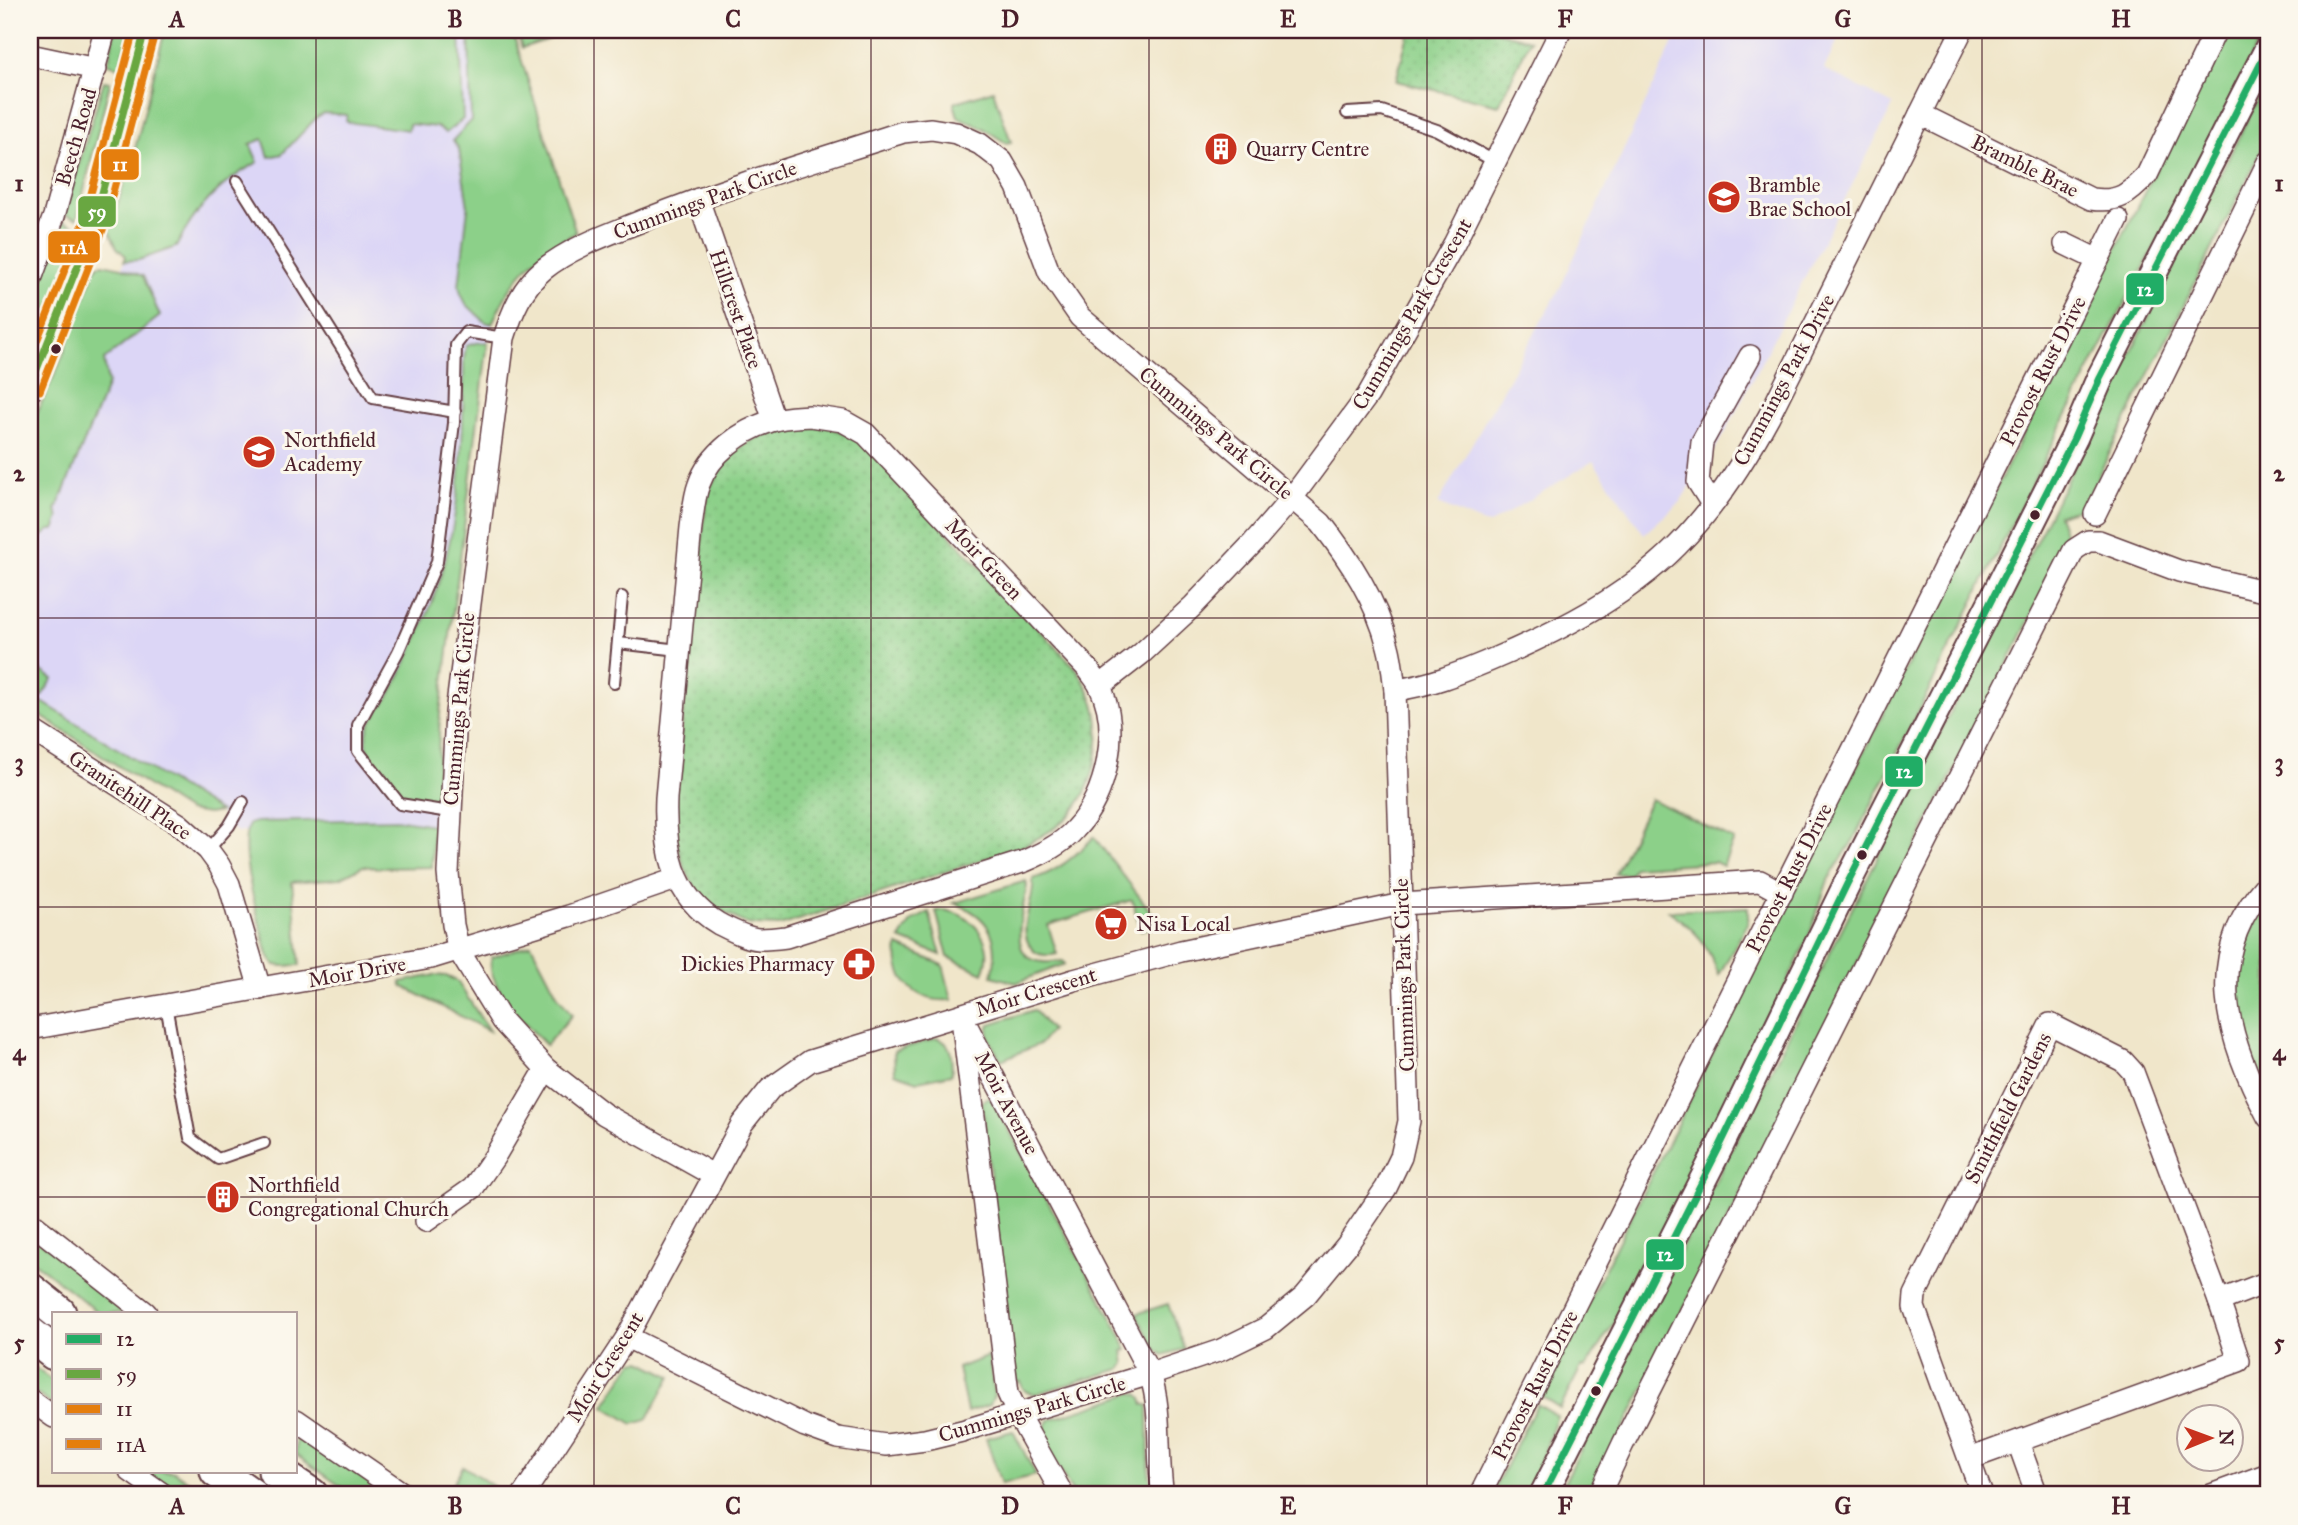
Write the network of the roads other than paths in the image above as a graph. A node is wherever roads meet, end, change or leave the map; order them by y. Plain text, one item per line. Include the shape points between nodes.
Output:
1 (105, 30) edge
2 (145, 30) edge
3 (1561, 30) edge
4 (1962, 30) edge
5 (2216, 30) edge
6 (2268, 49) edge
7 (30, 55) edge
8 (96, 69) junction
9 (1347, 113) dead end
10 (1920, 114) junction
11 (1496, 162) junction
12 (2268, 162) edge
13 (237, 181) dead end
14 (698, 199) junction
15 (2118, 220) dead end
16 (2065, 244) dead end
17 (2098, 260) junction
18 (30, 282) edge
19 (505, 338) junction
20 (1750, 356) dead end
21 (30, 387) edge
22 (455, 412) junction
23 (774, 420) junction
24 (1292, 498) junction
25 (1712, 504) junction
26 (2095, 513) dead end
27 (2268, 592) edge
28 (622, 597) dead end
29 (618, 643) junction
30 (679, 650) junction
31 (614, 683) dead end
32 (1100, 686) junction
33 (1395, 690) junction
34 (30, 729) edge
35 (243, 802) dead end
36 (449, 813) junction
37 (208, 850) junction
38 (676, 880) junction
39 (2268, 882) edge
40 (1783, 893) junction
41 (1402, 904) junction
42 (459, 951) junction
43 (260, 989) junction
44 (166, 1005) junction
45 (961, 1014) junction
46 (30, 1029) edge
47 (546, 1069) junction
48 (2268, 1117) edge
49 (264, 1143) dead end
50 (713, 1175) junction
51 (426, 1221) dead end
52 (30, 1222) edge
53 (2268, 1282) edge
54 (30, 1290) edge
55 (2219, 1301) junction
56 (58, 1312) edge
57 (145, 1312) edge
58 (30, 1334) edge
59 (627, 1337) junction
60 (52, 1351) edge
61 (1150, 1374) junction
62 (30, 1401) edge
63 (1017, 1413) junction
64 (52, 1416) edge
65 (298, 1421) edge
66 (2018, 1442) junction
67 (1969, 1459) junction
68 (131, 1472) edge
69 (217, 1472) edge
70 (276, 1472) edge
71 (2268, 1474) edge
72 (164, 1495) edge
73 (251, 1495) edge
74 (311, 1495) edge
75 (405, 1495) edge
76 (523, 1495) edge
77 (1063, 1495) edge
78 (1163, 1495) edge
79 (1480, 1495) edge
80 (1543, 1495) edge
81 (1599, 1495) edge
82 (1982, 1495) edge
83 (2037, 1495) edge
84 (2211, 1495) edge

1 - 8 street, Beech Road
2 - 21 street via 93,227
3 - 11 street, Cummings Park Crescent
4 - 10 street, Cummings Park Drive
5 - 10 street, Bramble Brae via 2147,175 2117,199 2091,199
6 - 80 street
7 - 8 street
8 - 18 street, Beech Road
9 - 11 lane via 1382,111 1437,130
10 - 25 street, Cummings Park Drive via 1769,416
11 - 24 street, Cummings Park Crescent via 1368,395
12 - 26 street
13 - 22 lane via 373,398
14 - 19 street, Cummings Park Circle via 600,238 542,270 512,312
14 - 23 street, Hillcrest Place
14 - 24 street, Cummings Park Circle via 903,132 930,129 956,133 980,144 1002,161 1017,187 1049,272 1080,317
15 - 17 street, Provost Rust Drive
16 - 17 street
17 - 40 street, Provost Rust Drive
19 - 22 lane via 466,332 456,345
19 - 36 street, Cummings Park Circle via 456,713
20 - 25 street via 1702,442 1698,482
22 - 36 lane via 437,562 398,652 358,725 358,751 400,804
23 - 30 street, Moir Green via 728,444 711,461 698,485
23 - 32 street, Moir Green via 832,418 866,435
24 - 32 street, Cummings Park Crescent via 1193,607
24 - 33 street, Cummings Park Circle via 1321,523 1348,557 1389,647
25 - 33 street, Cummings Park Drive via 1677,546 1581,617 1465,671
27 - 81 street via 2179,571 2099,541 2088,541 2074,550
28 - 29 lane
29 - 30 lane
29 - 31 lane
30 - 38 street, Moir Green via 665,816
32 - 38 street, Moir Green via 1109,719 1102,784 1074,831 1025,861 786,937 758,939 729,929 700,910
33 - 41 street, Cummings Park Circle
34 - 37 street, Granitehill Place via 179,824
35 - 37 lane
36 - 42 street, Cummings Park Circle via 448,873
37 - 43 street, Granitehill Place via 229,884
38 - 42 street, Moir Drive
39 - 48 street via 2245,911 2234,937 2226,995 2230,1025
40 - 41 street, Moir Crescent via 1760,881
40 - 79 street, Provost Rust Drive
41 - 45 street, Moir Crescent via 1181,951
41 - 61 street, Cummings Park Circle via 1409,1121 1401,1157 1386,1188 1305,1296 1266,1328 1221,1350
42 - 43 street, Moir Drive
42 - 47 street, Cummings Park Circle via 502,1021
43 - 44 street, Moir Drive
44 - 46 street, Moir Drive
44 - 49 lane via 190,1138 218,1160
45 - 50 street, Moir Crescent via 810,1061 770,1089 742,1124
45 - 61 street, Moir Avenue
45 - 63 street, Moir Avenue via 1008,1393
47 - 50 street, Cummings Park Circle via 604,1114
47 - 51 street via 472,1188
50 - 59 street, Moir Crescent
52 - 57 street
53 - 55 street
54 - 56 main road
55 - 66 street, Smithfield Gardens via 2239,1361
55 - 67 street, Smithfield Gardens via 2133,1072 2123,1061 2050,1024 1915,1295 1913,1307
58 - 60 main road
59 - 63 street, Cummings Park Circle via 804,1426 838,1438 886,1445 925,1440
59 - 76 street, Moir Crescent
61 - 63 street, Cummings Park Circle
61 - 78 street, Moir Avenue via 1156,1394
62 - 64 street
63 - 77 street, Moir Avenue
65 - 75 street
66 - 67 street, Smithfield Gardens
66 - 83 street
67 - 82 street
68 - 72 street
69 - 73 main road
70 - 74 main road
71 - 84 street

